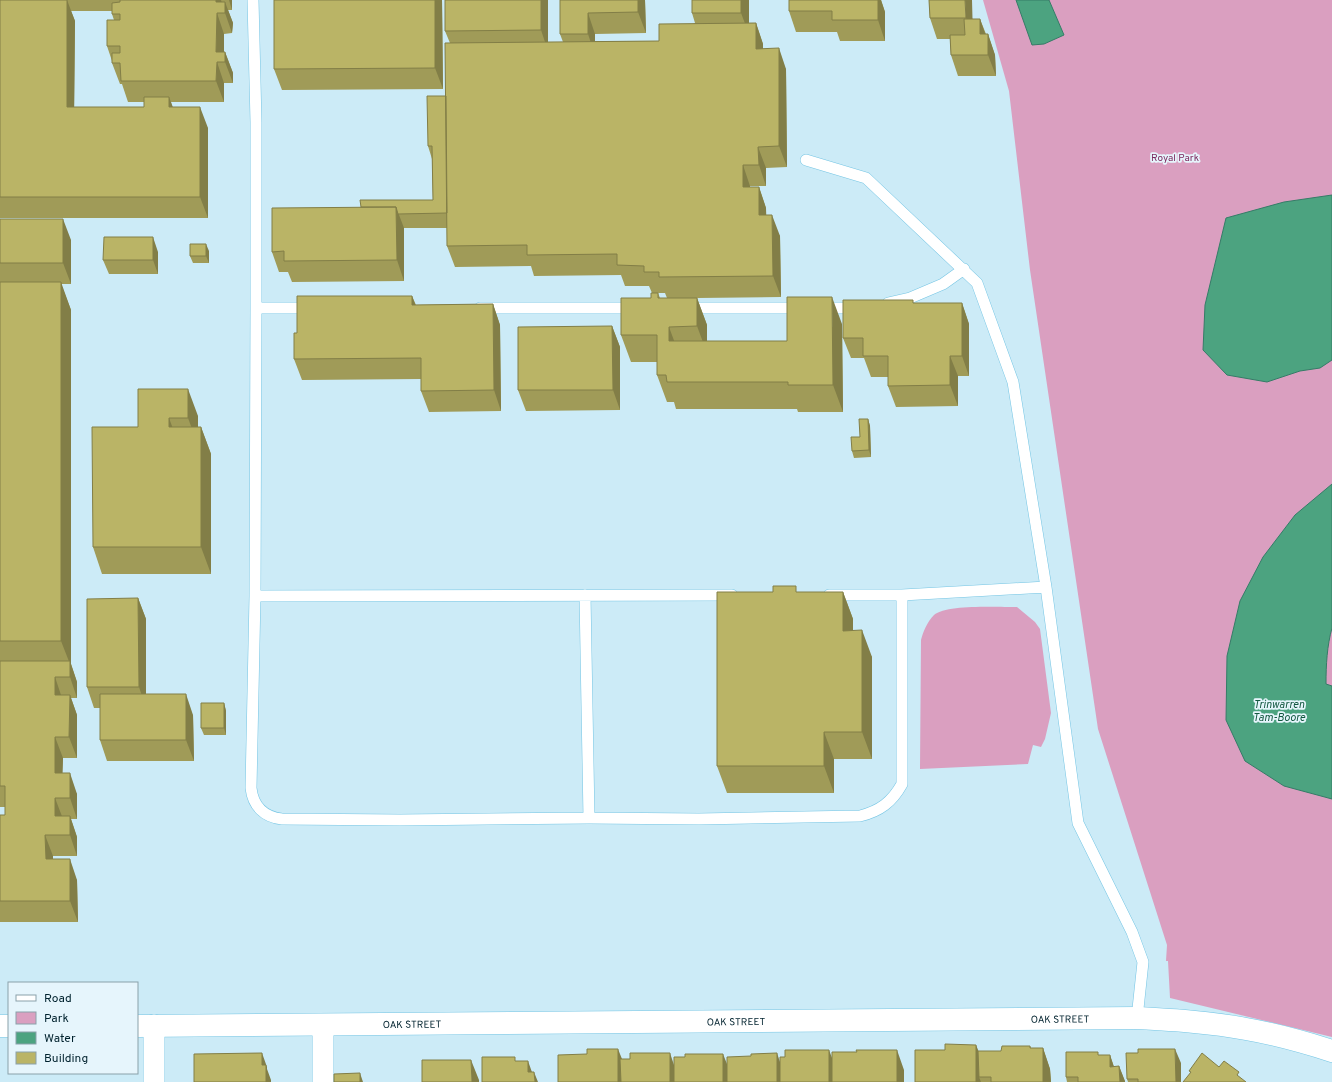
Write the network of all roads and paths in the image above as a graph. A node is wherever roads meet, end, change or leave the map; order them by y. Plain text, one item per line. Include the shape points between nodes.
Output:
1 (253, 0) edge
2 (806, 160) dead end
3 (964, 269) junction
4 (880, 305) edge
5 (256, 308) junction
6 (318, 308) edge
7 (466, 308) edge
8 (650, 308) edge
9 (674, 308) edge
10 (865, 308) edge
11 (1046, 587) junction
12 (585, 595) junction
13 (744, 595) edge
14 (815, 595) edge
15 (902, 595) junction
16 (255, 596) junction
17 (589, 818) junction
18 (1136, 1018) junction
19 (322, 1025) junction
20 (146, 1026) edge
21 (1332, 1051) edge
22 (154, 1082) edge
23 (323, 1082) edge

1 - 5 lane
2 - 3 lane via 866,178
3 - 4 lane via 943,284 910,298
3 - 11 lane via 977,283 1014,382
5 - 6 lane
5 - 16 lane
7 - 8 lane
9 - 10 lane
11 - 15 lane
11 - 18 lane via 1078,823 1132,932 1143,962
12 - 13 lane
12 - 16 lane
12 - 17 lane
14 - 15 lane
15 - 17 lane via 902,784 889,802 880,809 860,816
16 - 17 lane via 250,788 255,803 266,815 282,819
18 - 19 street, OAK STREET
18 - 21 street, OAK STREET via 1191,1021 1246,1029
19 - 20 street, OAK STREET
19 - 23 street
20 - 22 street

